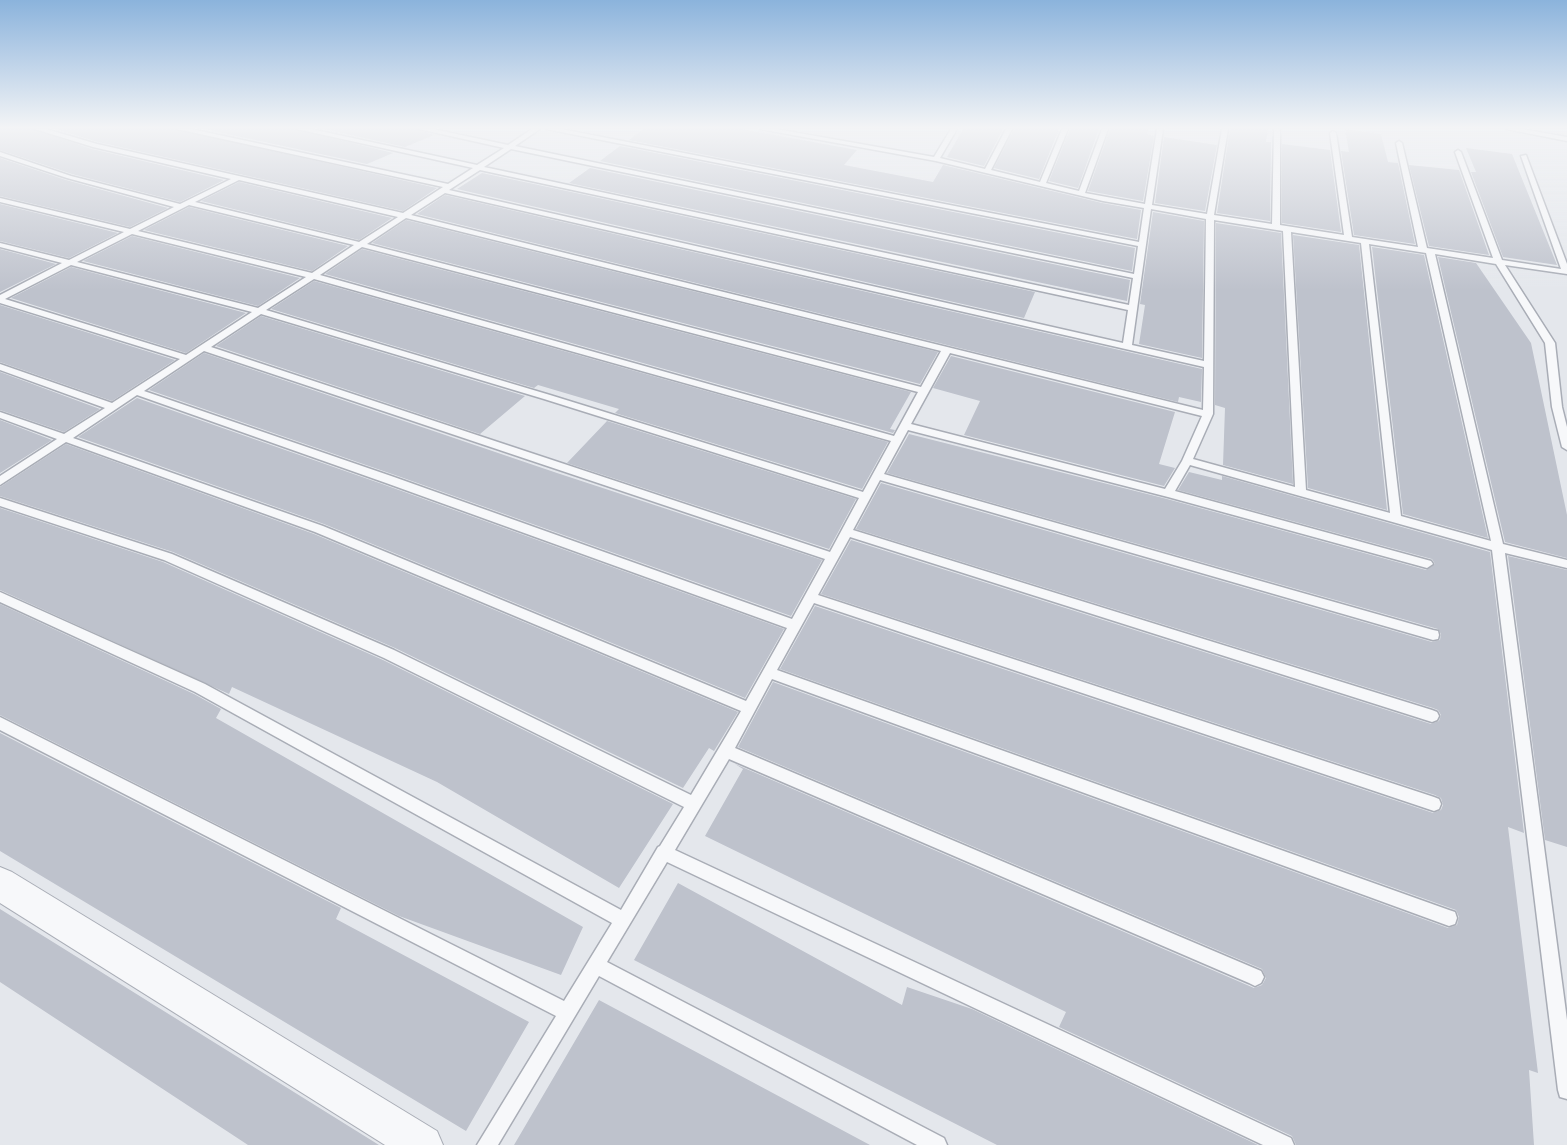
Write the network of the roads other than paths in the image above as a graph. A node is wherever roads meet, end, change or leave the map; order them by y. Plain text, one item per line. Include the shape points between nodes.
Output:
1 (92, 182) edge
2 (229, 182) edge
3 (258, 182) edge
4 (419, 182) edge
5 (458, 182) edge
6 (551, 182) edge
7 (681, 182) edge
8 (823, 182) edge
9 (1031, 182) edge
10 (1085, 182) edge
11 (1152, 182) edge
12 (1216, 182) edge
13 (1276, 182) edge
14 (1340, 182) edge
15 (1409, 182) edge
16 (1469, 182) edge
17 (1534, 182) edge
18 (1042, 185) joint
19 (448, 189) junction
20 (1081, 194) junction
21 (0, 200) edge
22 (185, 205) junction
23 (1149, 207) junction
24 (406, 216) junction
25 (1210, 217) junction
26 (1276, 227) junction
27 (1287, 229) junction
28 (132, 232) junction
29 (1348, 238) junction
30 (1365, 241) junction
31 (0, 245) edge
32 (363, 245) junction
33 (1143, 245) junction
34 (1426, 250) junction
35 (1498, 261) junction
36 (69, 263) junction
37 (314, 276) junction
38 (1138, 277) junction
39 (0, 299) edge
40 (1132, 308) junction
41 (259, 311) junction
42 (1126, 346) junction
43 (204, 348) junction
44 (946, 351) junction
45 (188, 358) junction
46 (1209, 365) junction
47 (0, 367) edge
48 (925, 391) junction
49 (136, 392) junction
50 (113, 407) junction
51 (1208, 414) junction
52 (0, 416) edge
53 (906, 426) junction
54 (64, 439) junction
55 (898, 440) junction
56 (1567, 447) edge
57 (1187, 461) junction
58 (878, 476) junction
59 (0, 481) edge
60 (1301, 492) junction
61 (1168, 493) junction
62 (867, 497) junction
63 (0, 502) edge
64 (1396, 519) junction
65 (847, 532) junction
66 (1498, 547) junction
67 (832, 557) junction
68 (1427, 564) dead end
69 (1567, 564) edge
70 (0, 597) edge
71 (810, 597) junction
72 (794, 625) junction
73 (1433, 635) dead end
74 (768, 672) junction
75 (748, 708) junction
76 (1432, 716) dead end
77 (0, 723) edge
78 (726, 751) junction
79 (693, 804) junction
80 (1434, 804) dead end
81 (663, 852) junction
82 (0, 884) edge
83 (1449, 918) dead end
84 (623, 920) junction
85 (595, 965) junction
86 (1255, 977) dead end
87 (567, 1012) junction
88 (1567, 1090) edge
89 (423, 1145) edge
90 (487, 1145) edge
91 (937, 1145) edge
92 (1284, 1145) edge

1 - 22 lane
2 - 22 lane
3 - 24 lane
4 - 19 lane
5 - 19 lane
6 - 40 lane
7 - 38 lane
8 - 33 lane
9 - 18 lane
10 - 20 lane
11 - 23 lane
12 - 25 lane
13 - 26 lane
14 - 29 lane
15 - 34 lane
16 - 35 lane
17 - 35 lane via 1566,272
18 - 20 lane
19 - 24 lane
19 - 42 lane
20 - 23 lane
21 - 28 lane
22 - 28 lane
22 - 32 lane
23 - 25 lane
23 - 33 lane
24 - 32 lane
24 - 44 lane
25 - 26 lane
25 - 46 lane
26 - 27 lane
27 - 29 lane
27 - 60 lane
28 - 36 lane
28 - 37 lane
29 - 30 lane
30 - 34 lane
30 - 64 lane
31 - 36 lane
32 - 37 lane
32 - 48 lane
33 - 38 lane
34 - 35 lane
34 - 66 lane
35 - 56 lane via 1550,343 1557,407
36 - 39 lane
36 - 41 lane
37 - 41 lane
37 - 55 lane
38 - 40 lane
39 - 45 lane
40 - 42 lane
41 - 43 lane
41 - 62 lane
42 - 46 lane
43 - 45 lane
43 - 67 lane
44 - 48 lane
44 - 51 lane
45 - 49 lane
46 - 51 lane
47 - 50 lane
48 - 53 lane
49 - 50 lane
49 - 72 lane
50 - 54 lane
51 - 57 lane
52 - 54 lane
53 - 55 lane
53 - 61 lane
54 - 59 lane
54 - 75 lane via 319,529
55 - 58 lane
57 - 60 lane
57 - 61 lane
58 - 62 lane
58 - 73 lane
60 - 64 lane
61 - 68 lane
62 - 65 lane
63 - 79 lane via 168,557 389,654
64 - 66 lane
65 - 67 lane
65 - 76 lane
66 - 69 lane
66 - 88 lane
67 - 71 lane
70 - 84 lane via 200,688
71 - 72 lane
71 - 80 lane
72 - 74 lane
74 - 75 lane
74 - 83 lane
75 - 78 lane
77 - 87 lane
78 - 79 lane
78 - 86 lane
79 - 81 lane
81 - 84 lane
81 - 92 lane
82 - 89 street
84 - 85 lane
85 - 87 lane
85 - 91 lane
87 - 90 lane

